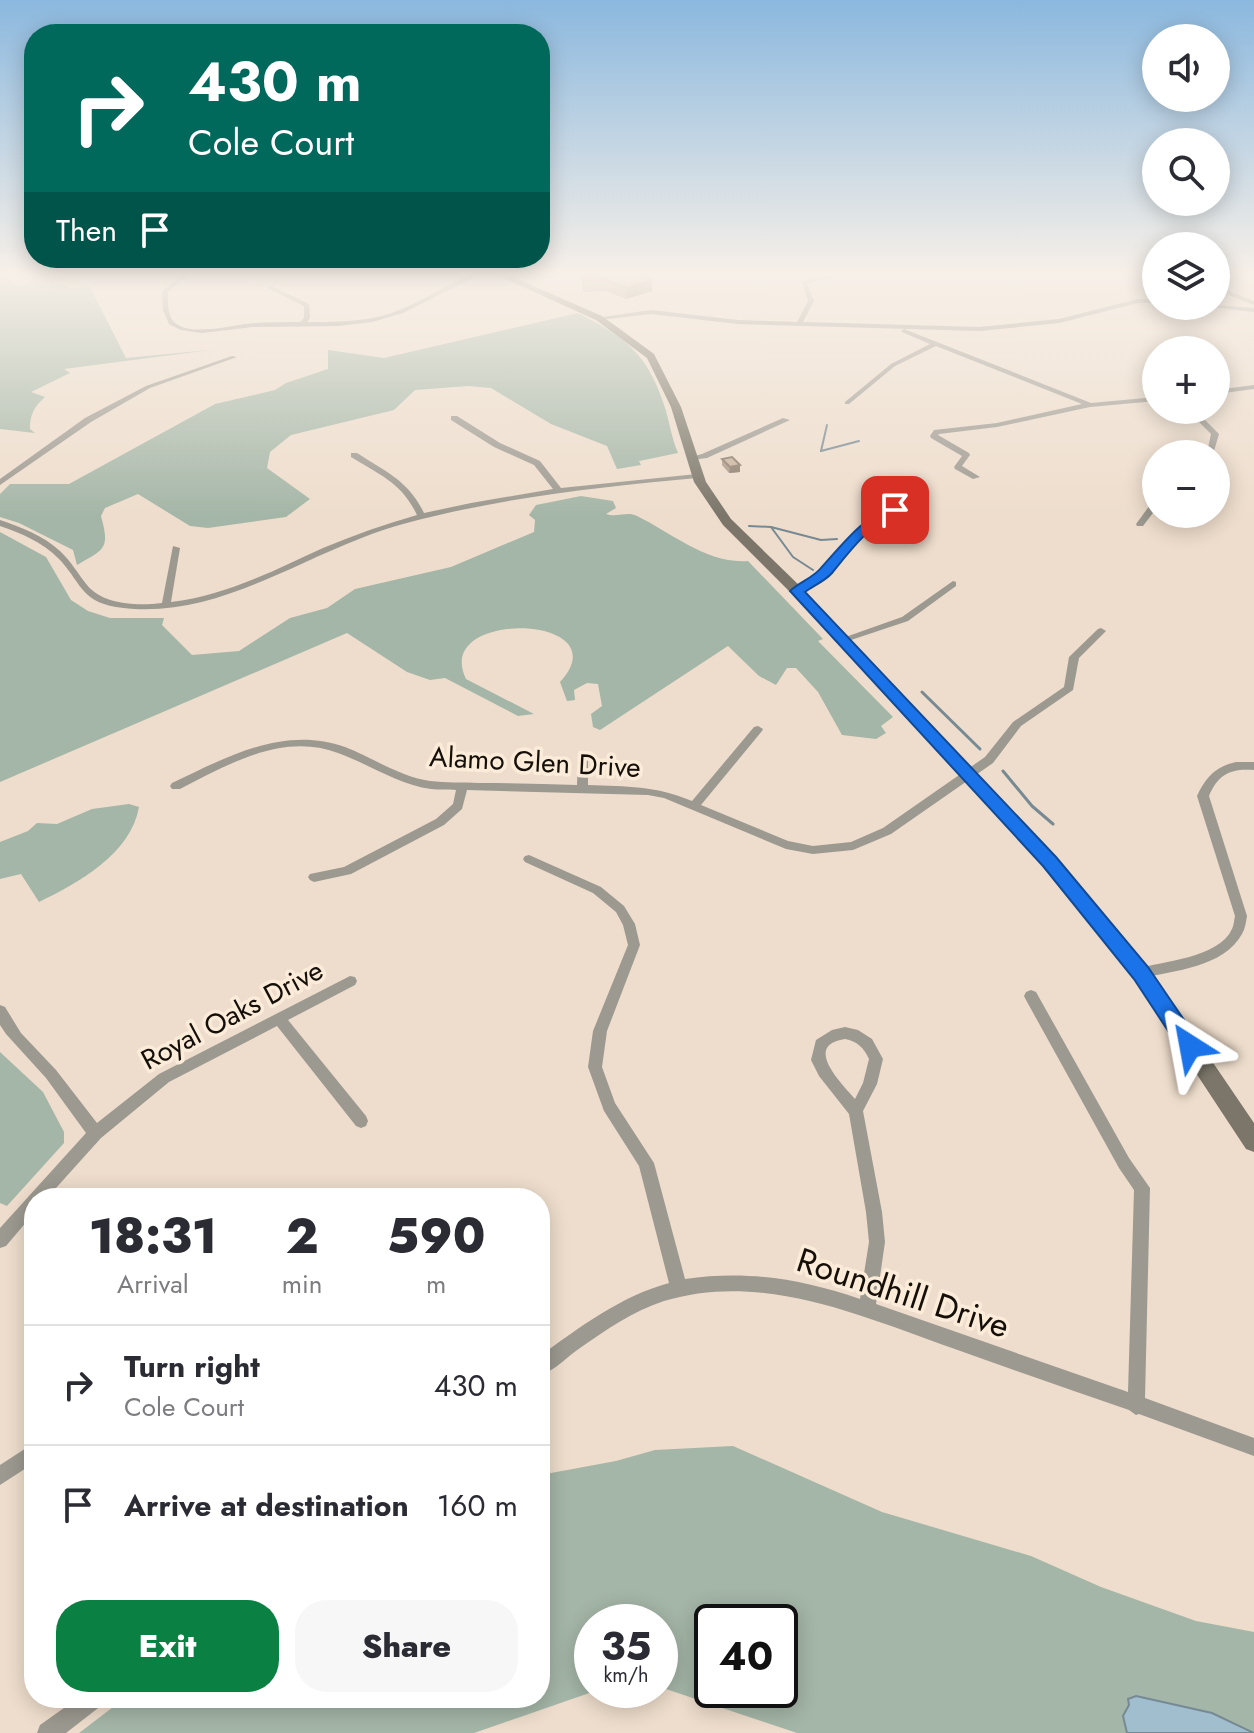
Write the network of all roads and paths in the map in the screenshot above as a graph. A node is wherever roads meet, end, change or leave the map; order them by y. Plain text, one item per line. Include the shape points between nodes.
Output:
1 (648, 355) edge
2 (913, 355) edge
3 (963, 355) edge
4 (234, 357) dead end
5 (1254, 387) edge
6 (1230, 390) edge
7 (1142, 400) edge
8 (847, 403) dead end
9 (1090, 405) junction
10 (454, 418) dead end
11 (786, 420) dead end
12 (1205, 424) edge
13 (1213, 440) edge
14 (354, 455) dead end
15 (691, 458) junction
16 (697, 476) junction
17 (976, 477) dead end
18 (0, 483) edge
19 (559, 491) junction
20 (919, 507) dead end
21 (422, 517) junction
22 (1142, 521) edge
23 (0, 523) edge
24 (1140, 524) dead end
25 (176, 548) dead end
26 (953, 584) dead end
27 (797, 591) junction
28 (166, 607) junction
29 (1101, 631) dead end
30 (842, 640) junction
31 (758, 729) dead end
32 (583, 759) dead end
33 (1254, 766) edge
34 (969, 773) junction
35 (176, 786) dead end
36 (462, 787) junction
37 (582, 788) junction
38 (694, 806) junction
39 (529, 859) dead end
40 (314, 877) dead end
41 (1141, 973) junction
42 (350, 981) dead end
43 (1031, 996) dead end
44 (0, 1011) edge
45 (280, 1020) junction
46 (856, 1111) junction
47 (361, 1121) dead end
48 (96, 1133) junction
49 (1254, 1142) edge
50 (46, 1188) edge
51 (24, 1213) edge
52 (0, 1240) edge
53 (679, 1288) junction
54 (867, 1309) junction
55 (550, 1360) edge
56 (1136, 1406) junction
57 (1254, 1447) edge
58 (24, 1459) edge
59 (0, 1476) edge
60 (82, 1708) edge
61 (48, 1733) edge

1 - 15 street via 676,407
2 - 8 street
3 - 9 street
4 - 18 street via 148,387 88,420
5 - 6 street
7 - 9 street
9 - 17 street via 937,432 934,436 966,455 958,467
10 - 19 street via 537,463
11 - 15 street
12 - 13 street via 1215,434
14 - 21 street via 391,475 416,502
15 - 16 street
16 - 19 street
16 - 27 street via 727,522
19 - 21 street
20 - 27 street via 884,513 825,572
21 - 28 street via 221,592
22 - 24 street
23 - 28 street via 58,553 85,592 111,604
25 - 28 street
26 - 30 street via 905,619
27 - 30 street
29 - 34 street, Alamo Glen Drive via 1074,657 1069,688 1017,724 999,751
30 - 34 street
31 - 38 street
32 - 37 street
33 - 41 street via 1223,768 1209,780 1203,796 1241,916 1238,933 1213,953
34 - 38 street, Alamo Glen Drive via 871,840 833,849 786,845
34 - 41 street
35 - 36 street, Alamo Glen Drive via 255,750 290,743 332,746 409,780
36 - 37 street, Alamo Glen Drive
36 - 40 street via 458,806 440,822 347,871
37 - 38 street, Alamo Glen Drive via 648,791
39 - 53 street via 597,890 629,924 634,945 600,1031 595,1067 609,1106 646,1163
41 - 49 street
42 - 45 street, Royal Oaks Drive
43 - 56 street via 1142,1188
44 - 48 street via 17,1041
45 - 47 street
45 - 48 street, Royal Oaks Drive via 164,1078
46 - 46 street via 818,1060 821,1044 838,1033 866,1041 876,1059
46 - 54 street via 877,1242
48 - 50 street, Royal Oaks Drive
51 - 52 street, Royal Oaks Drive
53 - 54 street, Roundhill Drive via 756,1282
53 - 55 street, Roundhill Drive via 634,1306
54 - 56 street, Roundhill Drive
56 - 57 street, Roundhill Drive
58 - 59 street
60 - 61 street

